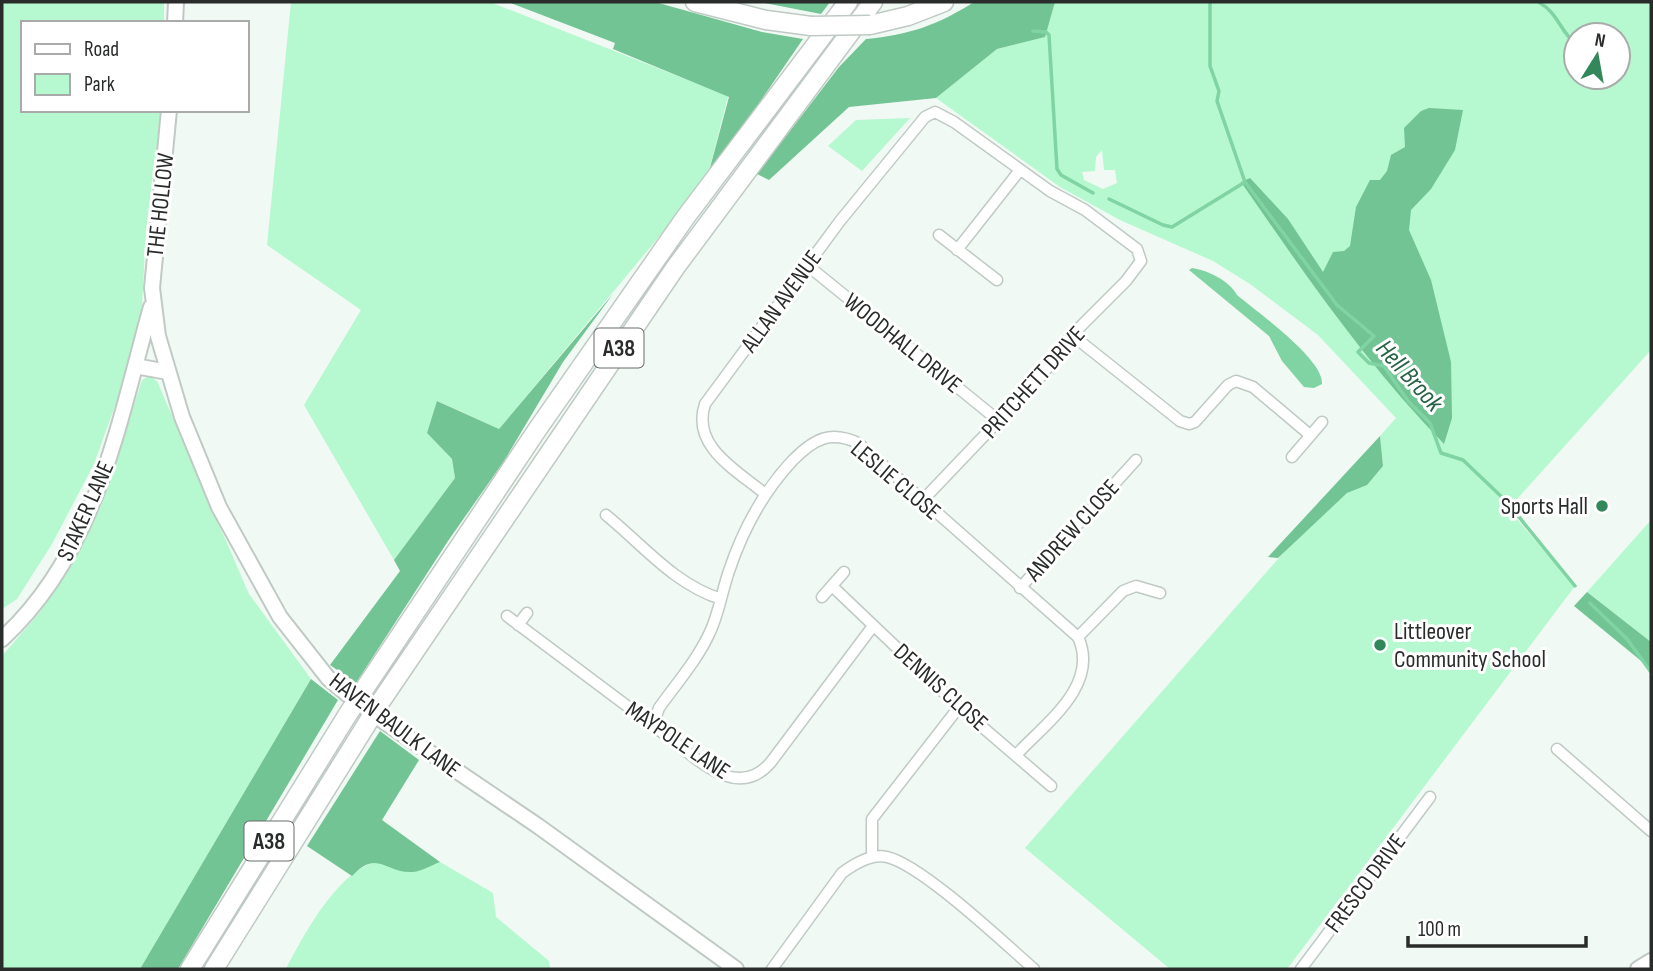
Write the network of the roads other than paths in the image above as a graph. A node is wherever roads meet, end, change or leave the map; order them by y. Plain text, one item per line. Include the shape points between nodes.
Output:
1 (176, 2) edge
2 (695, 2) edge
3 (848, 2) edge
4 (873, 2) edge
5 (944, 2) edge
6 (175, 21) edge
7 (169, 112) edge
8 (1020, 170) junction
9 (939, 235) dead end
10 (957, 250) junction
11 (807, 265) junction
12 (997, 280) dead end
13 (153, 300) junction
14 (1072, 335) junction
15 (135, 366) junction
16 (168, 372) junction
17 (999, 421) junction
18 (1322, 422) dead end
19 (1310, 435) junction
20 (1292, 457) dead end
21 (1136, 460) dead end
22 (1114, 464) dead end
23 (1124, 473) junction
24 (764, 493) junction
25 (922, 500) junction
26 (606, 515) dead end
27 (617, 524) junction
28 (608, 535) dead end
29 (844, 572) dead end
30 (832, 586) junction
31 (1020, 588) junction
32 (1160, 593) dead end
33 (822, 597) dead end
34 (721, 599) junction
35 (527, 613) dead end
36 (507, 617) dead end
37 (518, 625) junction
38 (873, 626) junction
39 (1078, 637) junction
40 (2, 639) edge
41 (959, 707) junction
42 (655, 719) junction
43 (1557, 750) dead end
44 (1017, 754) junction
45 (1051, 786) dead end
46 (1430, 797) dead end
47 (1651, 831) edge
48 (872, 857) junction
49 (1651, 961) edge
50 (190, 969) edge
51 (214, 969) edge
52 (736, 969) edge
53 (772, 969) edge
54 (1034, 969) edge
55 (1301, 969) edge
56 (1639, 969) edge

1 - 6 street
2 - 5 highway, bridge via 811,26 870,25
3 - 50 highway, A38, bridge via 685,218 537,430 348,714
4 - 51 highway, A38, bridge via 675,268 379,704
7 - 13 street, THE HOLLOW
8 - 10 street
8 - 11 street, ALLAN AVENUE via 934,112 925,117
8 - 14 street, PRITCHETT DRIVE via 1137,249 1140,261 1126,281
9 - 10 street
10 - 12 street
11 - 17 street, WOODHALL DRIVE
11 - 24 street, ALLAN AVENUE via 705,404 701,418 707,444
13 - 15 street, STAKER LANE
13 - 16 street, HAVEN BAULK LANE
14 - 17 street, PRITCHETT DRIVE
14 - 19 street via 1180,421 1195,422 1236,380 1253,387
15 - 16 street
15 - 40 street, STAKER LANE via 116,442 75,542 26,617
16 - 52 street, HAVEN BAULK LANE via 205,474 236,539 287,626 328,678 364,708
17 - 25 street, PRITCHETT DRIVE
18 - 19 street
19 - 20 street
21 - 23 street, ANDREW CLOSE
22 - 23 street, ANDREW CLOSE
23 - 31 street, ANDREW CLOSE
24 - 25 street, LESLIE CLOSE via 805,448 831,435 858,443
24 - 34 street, LESLIE CLOSE
25 - 31 street, LESLIE CLOSE
26 - 27 street
27 - 28 street
27 - 34 street via 679,580
29 - 30 street
30 - 33 street
30 - 38 street, DENNIS CLOSE
31 - 39 street, LESLIE CLOSE
32 - 39 street via 1136,586 1123,591
34 - 42 street, LESLIE CLOSE via 704,645
35 - 37 street
36 - 37 street, MAYPOLE LANE
37 - 42 street, MAYPOLE LANE via 639,715
38 - 41 street, DENNIS CLOSE
38 - 42 street, MAYPOLE LANE via 761,774 726,778 660,731
39 - 44 street via 1085,666 1080,682
41 - 44 street, DENNIS CLOSE
41 - 48 street via 872,820
43 - 47 street
44 - 45 street, DENNIS CLOSE
46 - 55 street, FRESCO DRIVE
48 - 53 street via 842,873
48 - 54 street via 886,856 902,863
49 - 56 street

